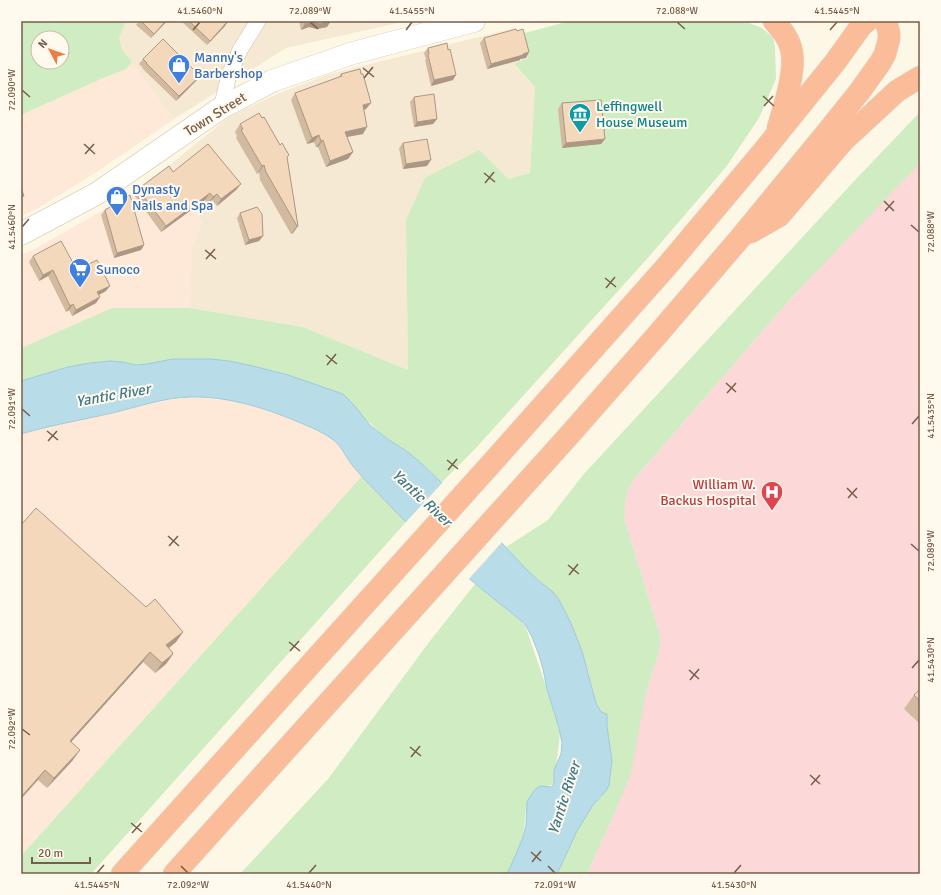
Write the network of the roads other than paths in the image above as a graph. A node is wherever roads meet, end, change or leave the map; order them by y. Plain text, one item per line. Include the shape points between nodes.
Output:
1 (258, 21) edge
2 (474, 21) edge
3 (774, 21) edge
4 (867, 21) edge
5 (886, 21) edge
6 (920, 77) edge
7 (221, 108) junction
8 (775, 137) junction
9 (21, 234) edge
10 (741, 237) junction
11 (122, 874) edge
12 (174, 874) edge

1 - 7 street via 240,50 229,75
2 - 7 main road, Town Street via 346,56 272,81
3 - 8 highway via 788,39 792,52 788,91
4 - 8 highway
5 - 10 highway via 889,39 880,63
6 - 10 highway via 897,91 843,141 779,216
7 - 9 main road, Town Street via 96,194
8 - 11 highway via 662,272
10 - 12 highway via 653,340

